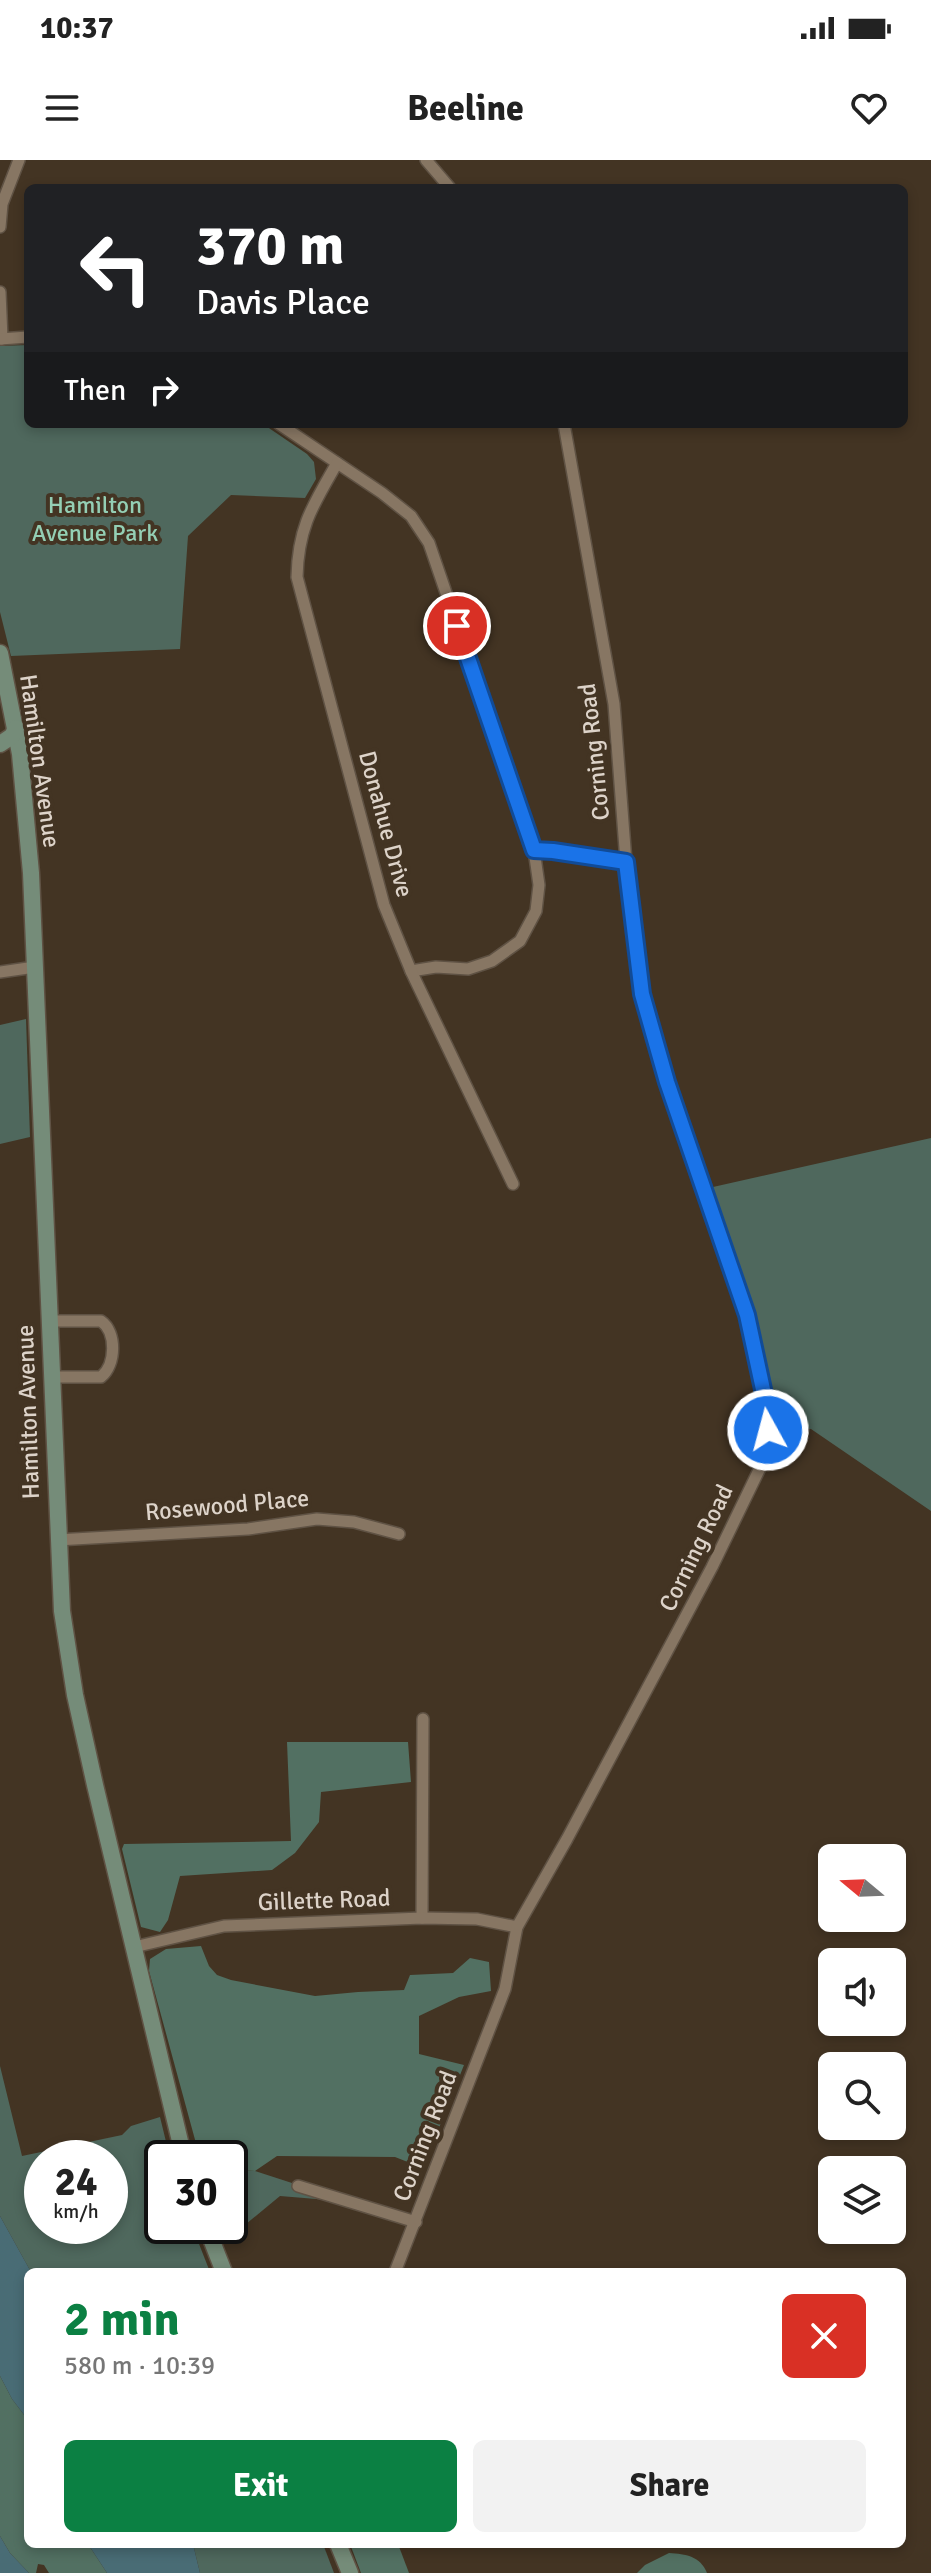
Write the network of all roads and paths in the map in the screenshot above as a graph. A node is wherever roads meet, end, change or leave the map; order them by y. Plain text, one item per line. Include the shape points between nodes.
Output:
1 (19, 160) edge
2 (426, 160) edge
3 (447, 184) edge
4 (0, 227) edge
5 (0, 292) edge
6 (24, 337) edge
7 (1, 339) edge
8 (285, 428) edge
9 (565, 428) edge
10 (337, 463) junction
11 (0, 653) edge
12 (8, 729) edge
13 (0, 744) edge
14 (534, 850) junction
15 (626, 862) junction
16 (35, 967) junction
17 (411, 971) junction
18 (0, 972) edge
19 (513, 1184) dead end
20 (49, 1321) junction
21 (51, 1377) junction
22 (399, 1534) dead end
23 (57, 1540) junction
24 (423, 1719) dead end
25 (422, 1918) junction
26 (517, 1927) junction
27 (134, 1947) junction
28 (180, 2140) edge
29 (298, 2186) dead end
30 (416, 2222) junction
31 (213, 2244) edge
32 (222, 2268) edge
33 (397, 2268) edge
34 (340, 2548) edge
35 (350, 2573) edge

1 - 4 street via 2,204
2 - 3 street
5 - 7 street
6 - 7 street
8 - 10 street
9 - 15 street, Corning Road via 614,704
10 - 14 street via 411,516 429,543
10 - 17 street, Donahue Drive via 307,515 297,577 384,905
11 - 12 main road, Hamilton Avenue
12 - 13 main road via 12,736
12 - 16 main road, Hamilton Avenue via 27,815
14 - 15 street
14 - 17 street via 536,911 520,941 492,961 468,969
15 - 26 street, Corning Road via 642,994 747,1315 770,1422 761,1466 712,1567
16 - 18 street
16 - 20 main road, Hamilton Avenue
17 - 19 street, Donahue Drive
20 - 21 main road, Hamilton Avenue
20 - 21 street via 101,1321 112,1345 110,1366 101,1377
21 - 23 main road, Hamilton Avenue
22 - 23 street, Rosewood Place via 317,1519 248,1529
23 - 27 main road, Hamilton Avenue via 75,1695
24 - 25 street
25 - 26 street, Gillette Road via 477,1919
25 - 27 street, Gillette Road via 224,1926
26 - 30 street, Corning Road via 505,1989
27 - 28 main road, Hamilton Avenue
29 - 30 street
30 - 33 street, Corning Road
31 - 32 main road
34 - 35 main road

